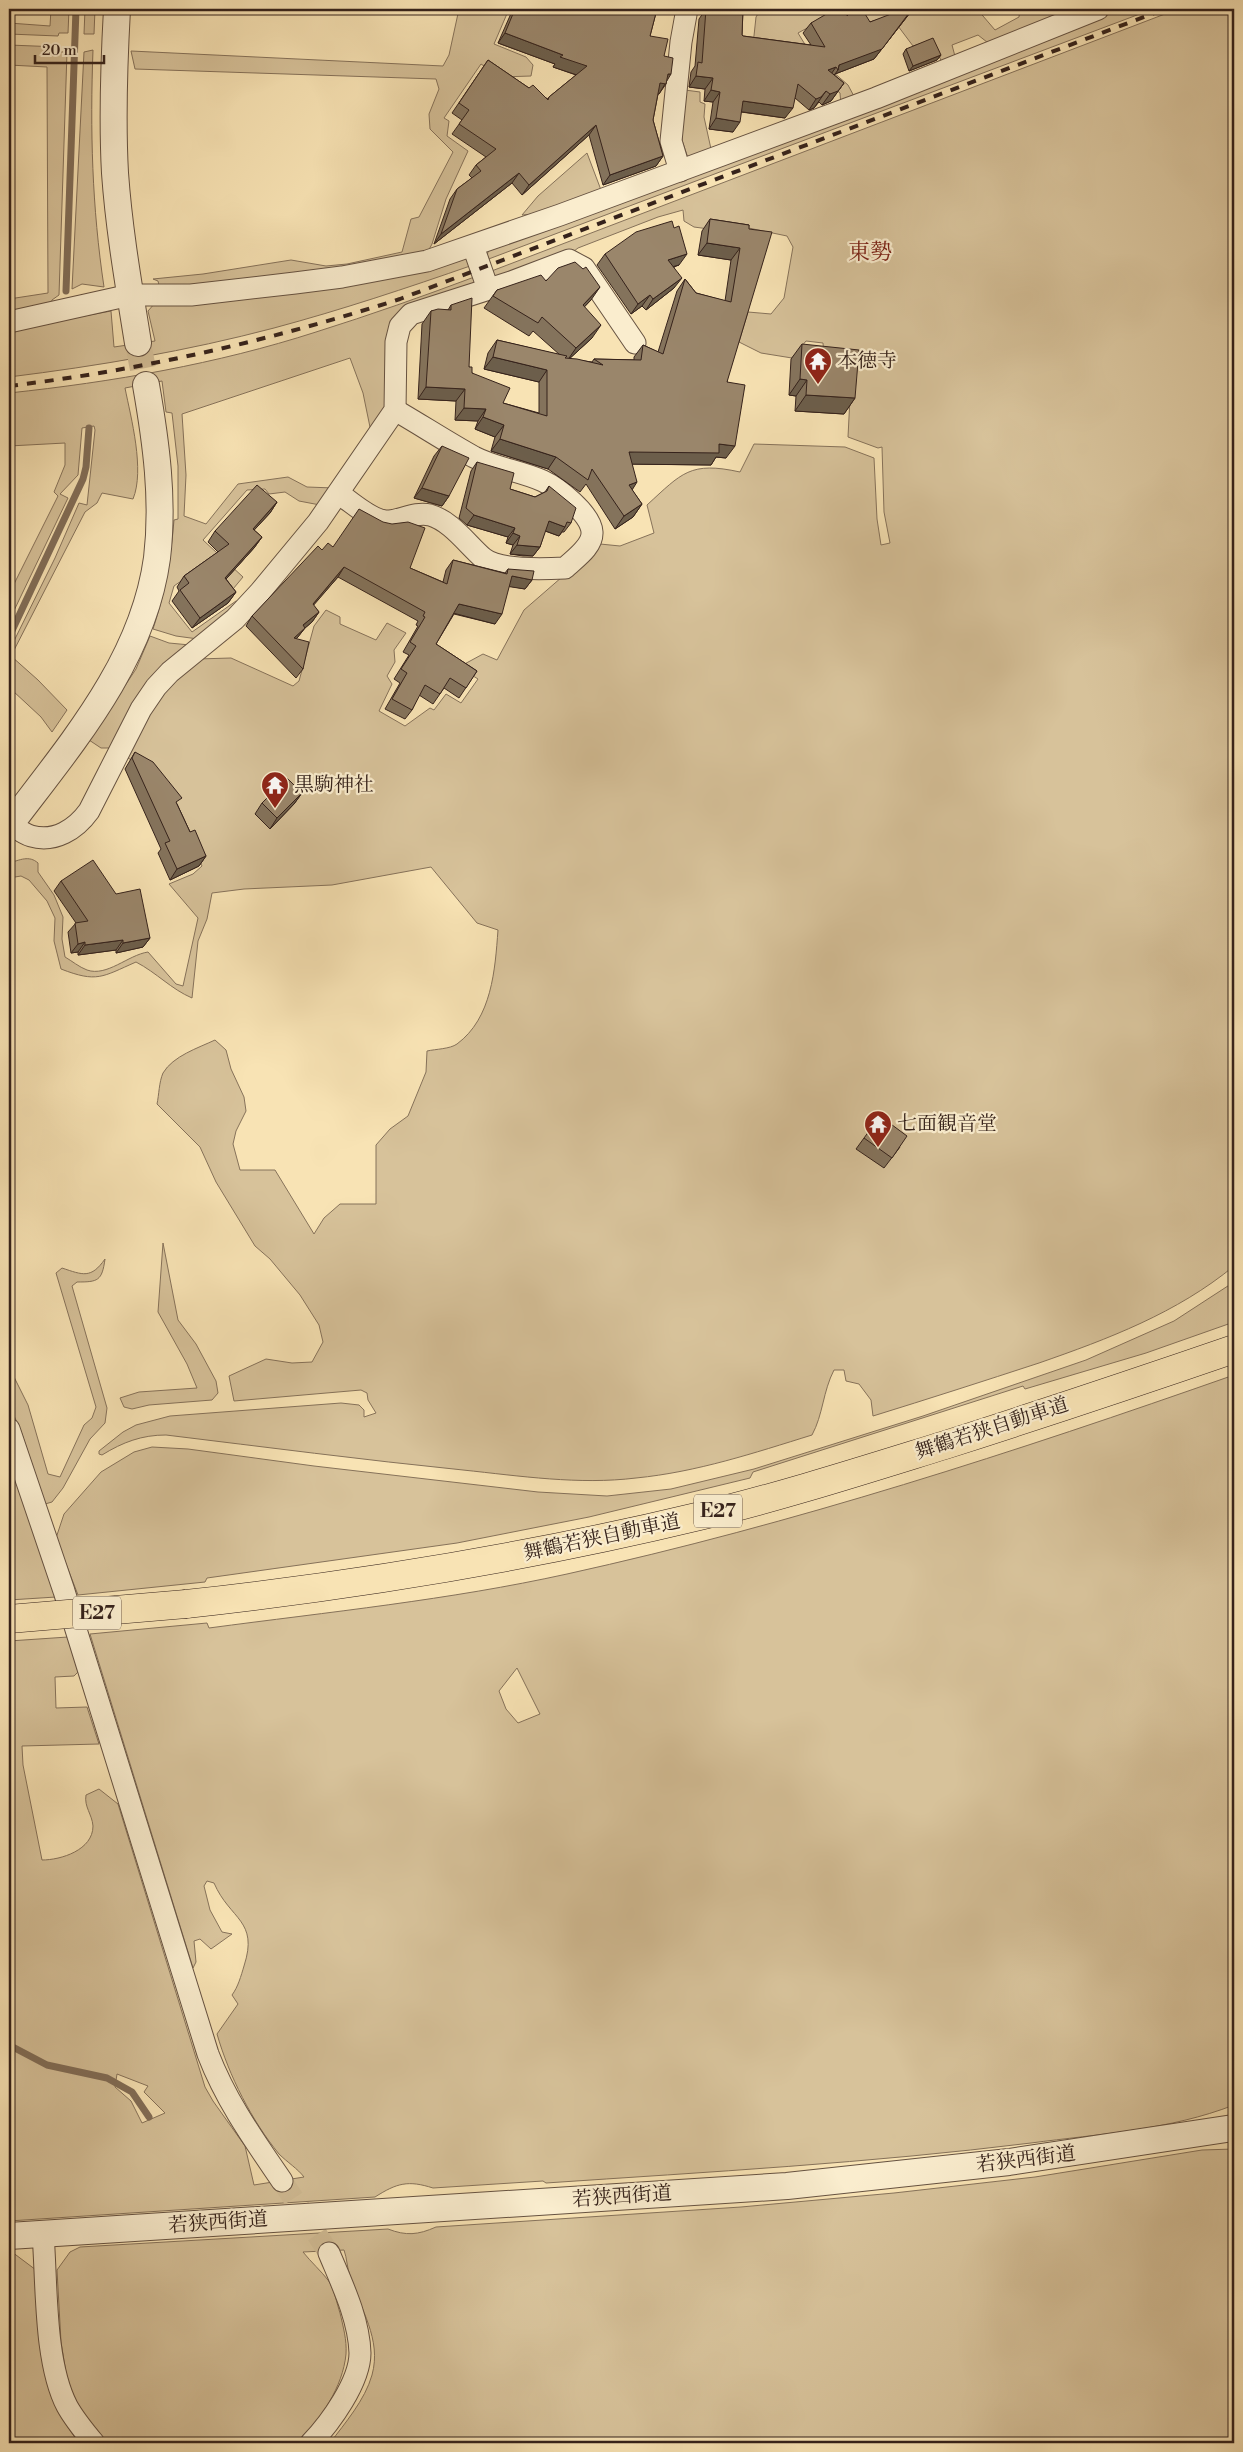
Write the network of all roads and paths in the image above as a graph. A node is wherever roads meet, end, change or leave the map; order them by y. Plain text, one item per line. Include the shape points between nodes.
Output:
1 (117, 9) edge
2 (687, 9) edge
3 (1098, 9) edge
4 (680, 171) junction
5 (473, 246) junction
6 (488, 289) junction
7 (130, 295) junction
8 (9, 322) edge
9 (138, 343) tunnel mouth
10 (635, 343) dead end
11 (146, 385) tunnel mouth
12 (395, 410) junction
13 (339, 494) junction
14 (9, 825) edge
15 (1234, 1349) edge
16 (9, 1428) edge
17 (9, 1619) edge
18 (1233, 2128) edge
19 (282, 2181) tunnel mouth
20 (43, 2234) junction
21 (9, 2236) edge
22 (329, 2253) tunnel mouth
23 (94, 2443) edge
24 (311, 2443) edge

1 - 7 street via 113,121 115,172
2 - 4 street via 671,141
3 - 4 street via 876,98
4 - 5 street
5 - 6 street
5 - 7 street via 427,261 342,277 191,295
6 - 10 street via 569,260 579,263
6 - 12 street via 411,314 400,326 396,342
7 - 8 street
7 - 9 street
11 - 14 street via 157,458 160,524 157,558 140,626 101,701
12 - 13 street
12 - 13 street via 475,458 543,481 561,493 581,510 589,524 592,533 585,548 565,568 502,565 483,559 456,532 429,515 385,521
13 - 14 street via 260,592 156,687 78,826 46,838 30,836
15 - 17 highway, 舞鶴若狭自動車道 / E27, bridge via 903,1458 703,1516 618,1535 458,1568 364,1583 186,1604
16 - 19 street via 64,1591 208,2054 236,2115
18 - 20 street, 若狭西街道 via 1009,2162 787,2186
20 - 21 street, 若狭西街道
20 - 23 street via 52,2357 57,2382 67,2406
22 - 24 street via 358,2333 360,2355 353,2381 324,2429

